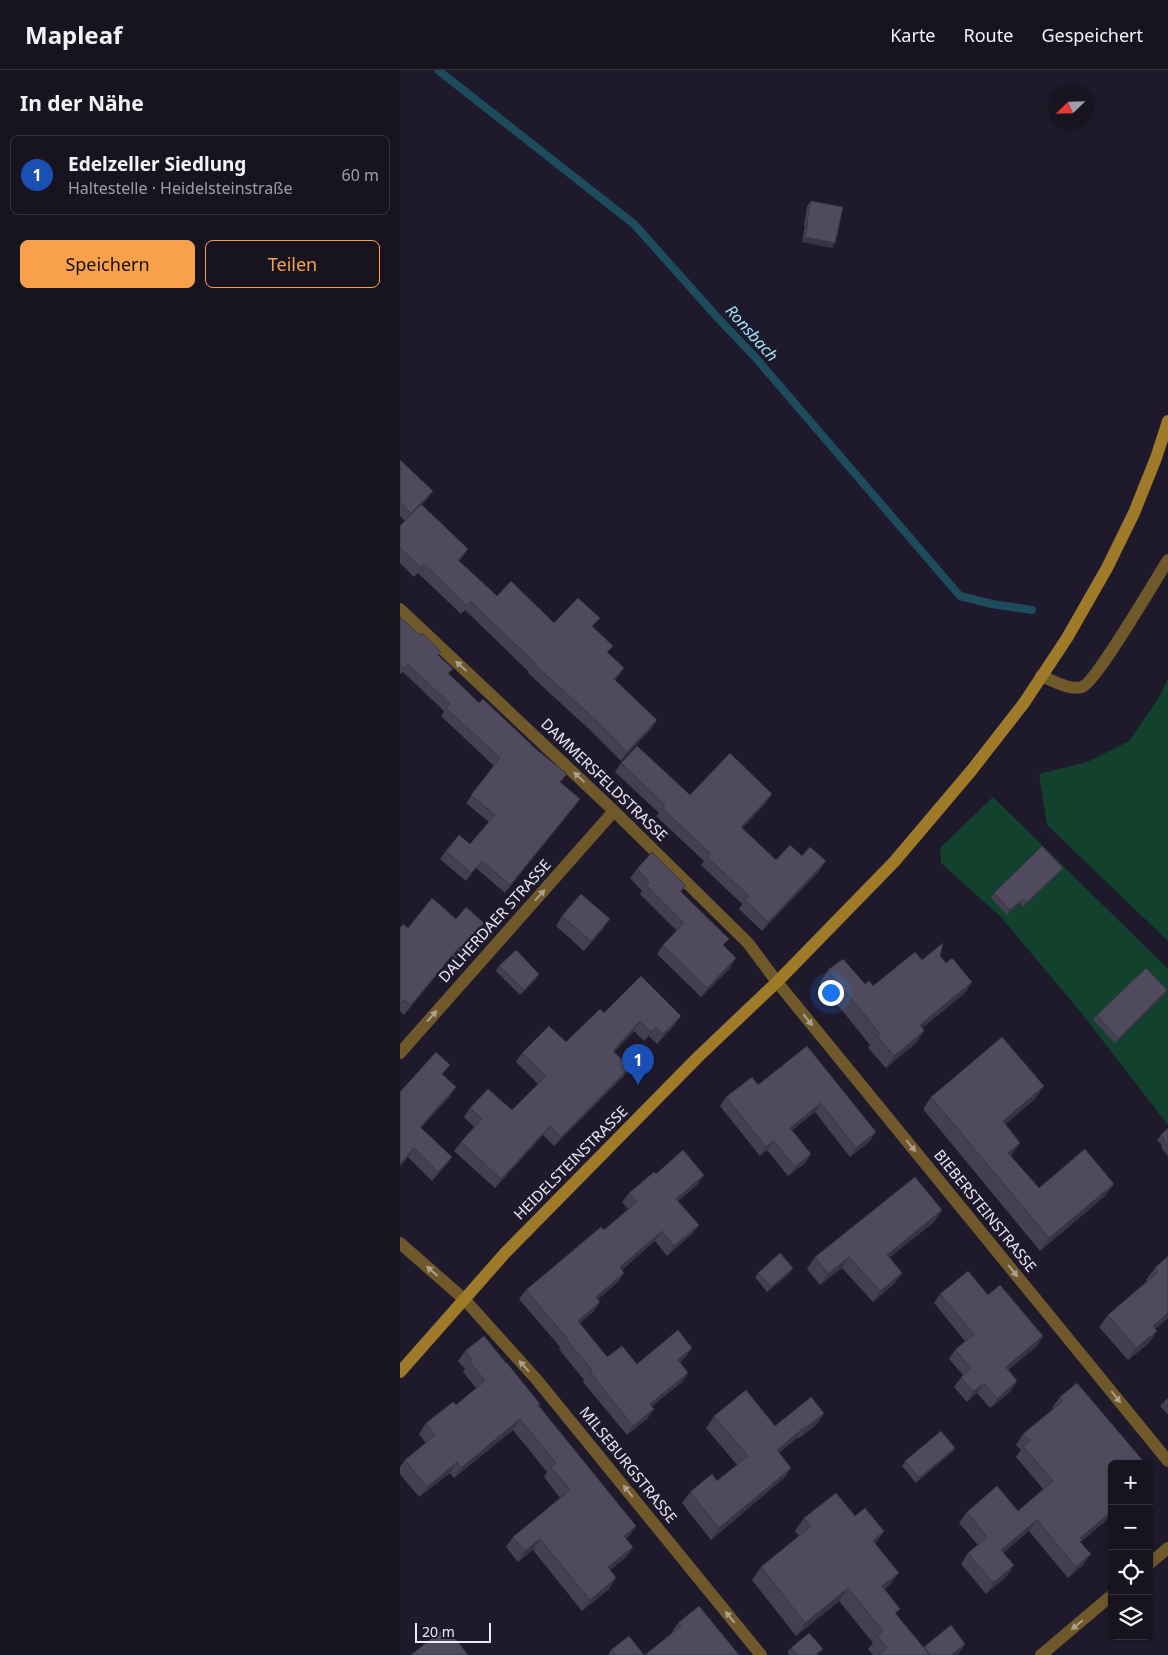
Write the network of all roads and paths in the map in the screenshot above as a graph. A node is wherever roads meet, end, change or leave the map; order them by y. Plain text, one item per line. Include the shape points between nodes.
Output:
1 (1168, 421) edge
2 (1168, 560) edge
3 (400, 609) edge
4 (1041, 676) junction
5 (614, 811) junction
6 (777, 982) junction
7 (400, 1052) edge
8 (400, 1243) edge
9 (465, 1300) junction
10 (400, 1372) edge
11 (1168, 1461) edge
12 (1168, 1548) edge
13 (1153, 1561) edge
14 (1108, 1598) edge
15 (761, 1655) edge
16 (1041, 1655) edge

1 - 4 main road, HEIDELSTEINSTRASSE via 1156,458 1107,568
2 - 4 street via 1101,667 1086,684 1082,687 1069,686
5 -> 3 street, DAMMERSFELDSTRASSE
4 - 6 main road, HEIDELSTEINSTRASSE via 1009,723 894,862
5 - 6 street, DAMMERSFELDSTRASSE via 748,943
7 -> 5 street, DALHERDAER STRASSE
6 - 9 main road, HEIDELSTEINSTRASSE via 699,1056 506,1252
6 -> 11 street, BIEBERSTEINSTRASSE
9 -> 8 street, MILSEBURGSTRASSE
9 - 10 main road, HEIDELSTEINSTRASSE
15 -> 9 street, MILSEBURGSTRASSE via 536,1380
12 - 13 street
14 -> 16 street

